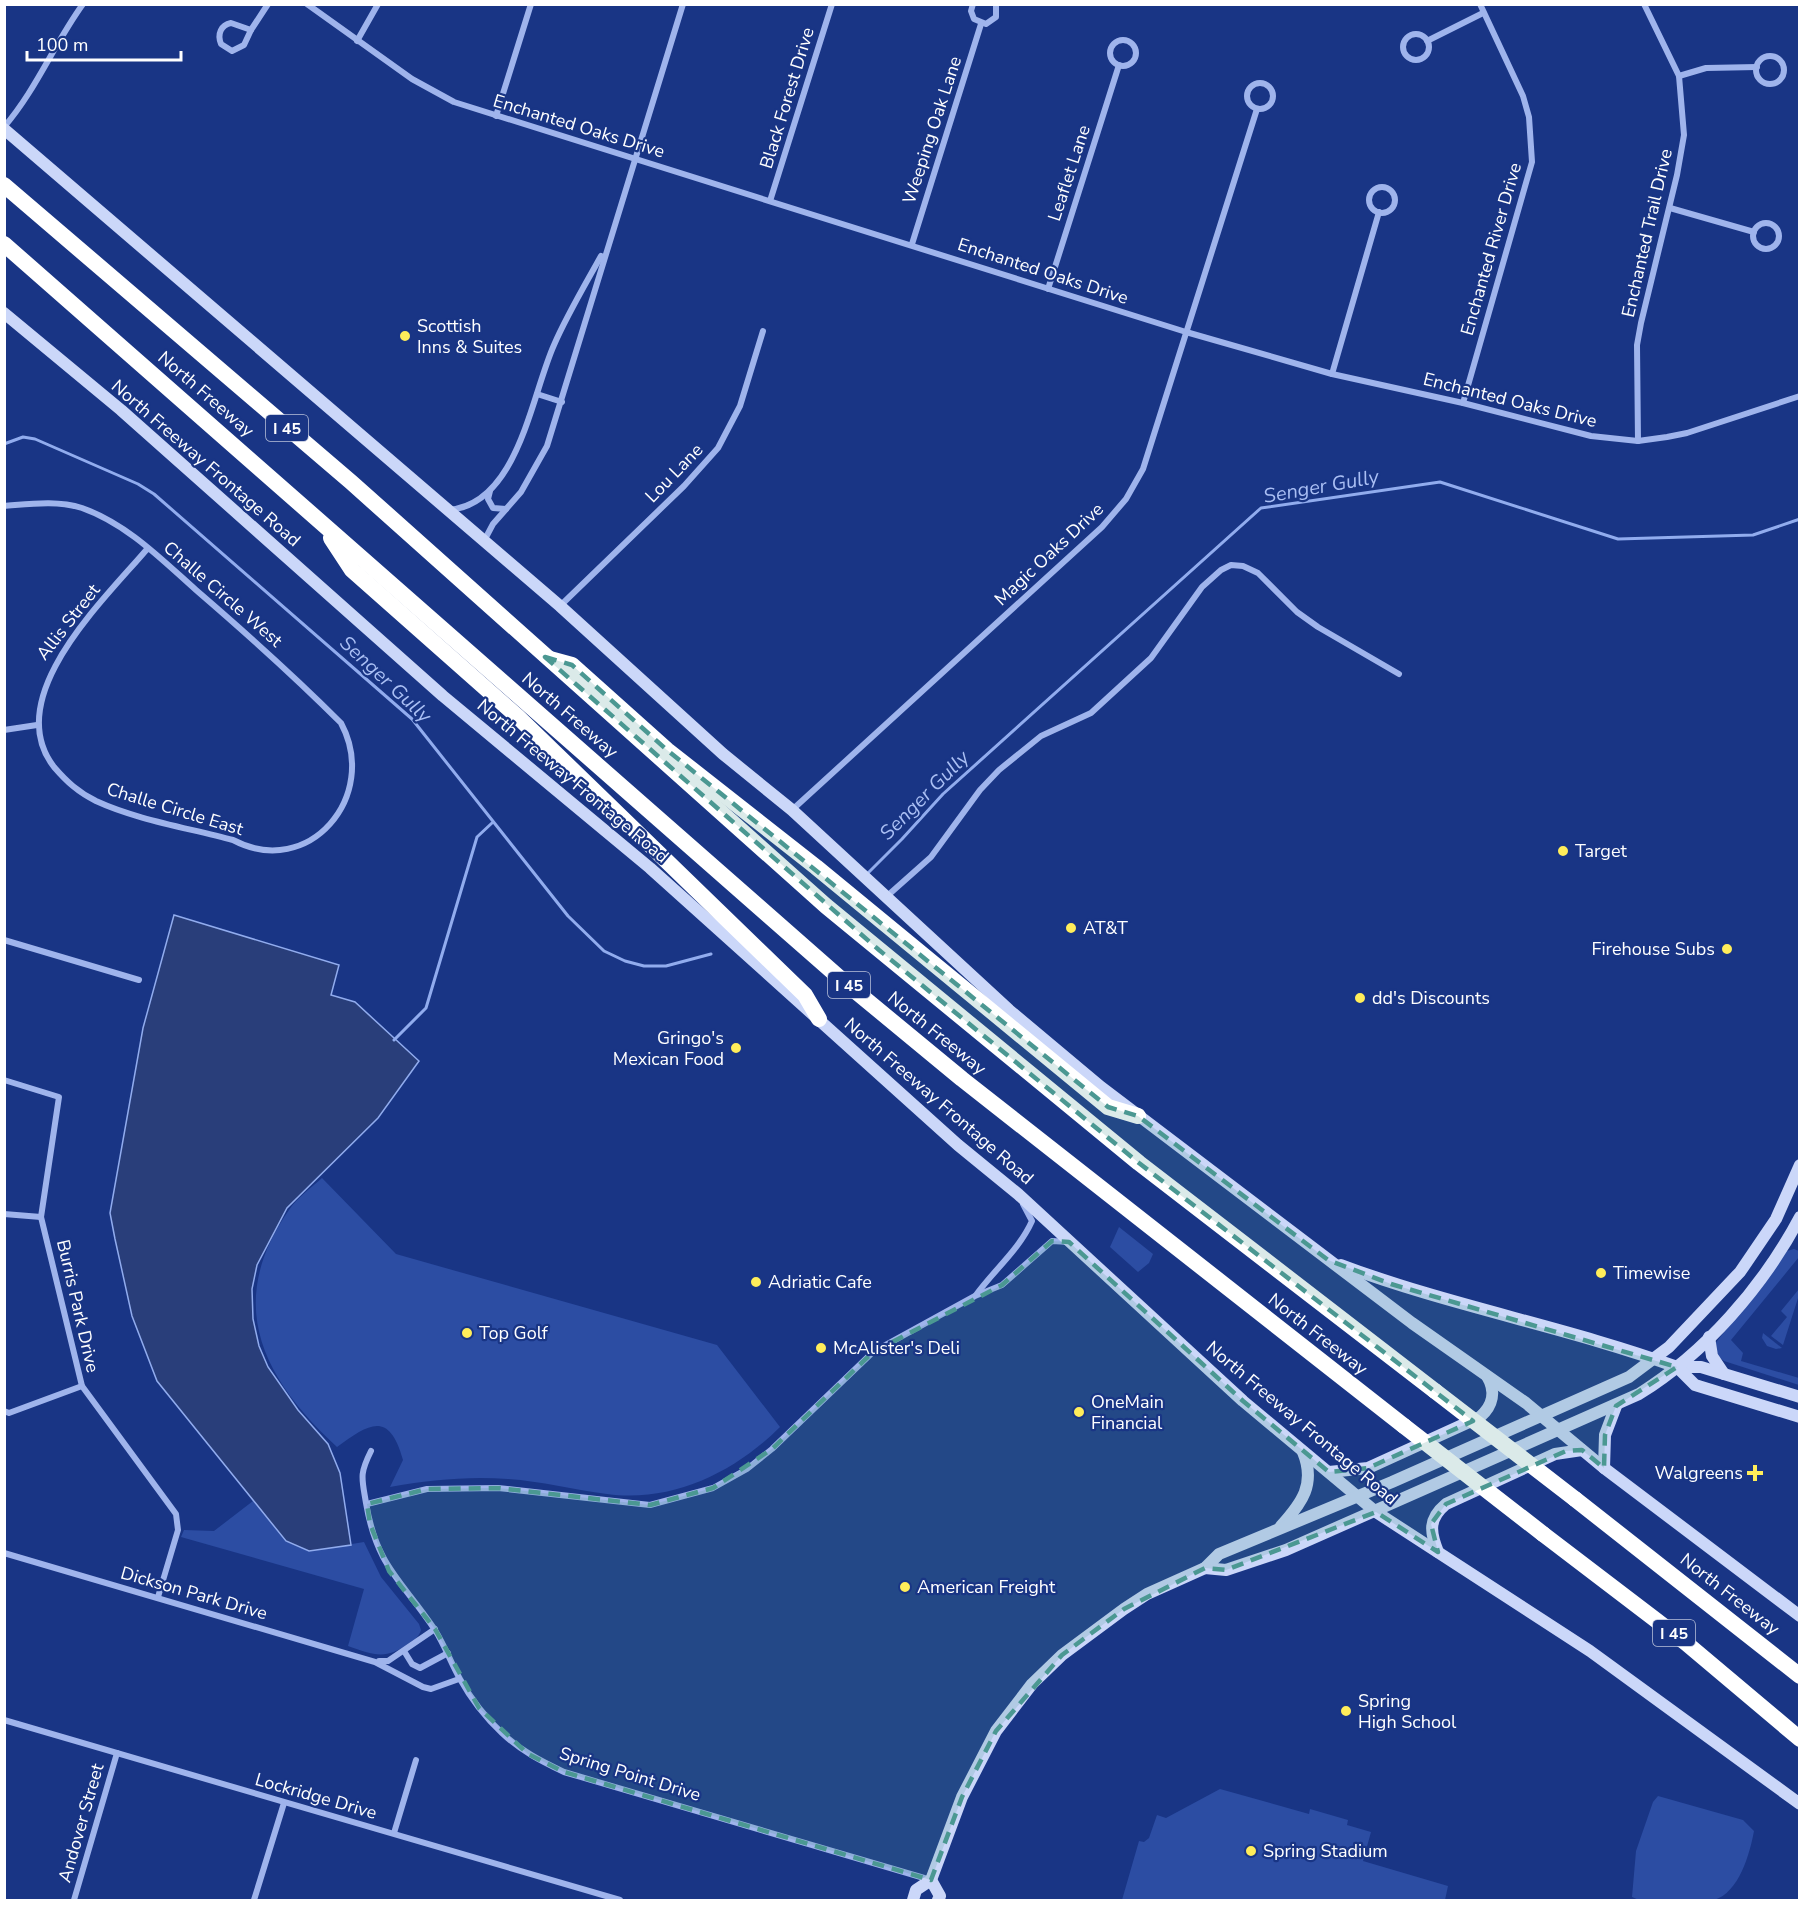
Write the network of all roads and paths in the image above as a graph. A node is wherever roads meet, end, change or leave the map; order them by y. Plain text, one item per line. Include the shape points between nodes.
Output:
1 (83, 4) edge
2 (268, 4) edge
3 (307, 4) edge
4 (378, 4) edge
5 (531, 4) edge
6 (683, 4) edge
7 (832, 4) edge
8 (973, 4) edge
9 (996, 4) edge
10 (1480, 4) edge
11 (1644, 4) edge
12 (1483, 13) junction
13 (981, 24) junction
14 (251, 30) junction
15 (357, 41) junction
16 (1427, 41) junction
17 (1119, 65) junction
18 (1756, 67) junction
19 (1679, 76) junction
20 (1257, 109) junction
21 (496, 116) junction
22 (4, 128) edge
23 (634, 159) junction
24 (4, 185) edge
25 (770, 201) junction
26 (1670, 208) junction
27 (1379, 212) junction
28 (1754, 232) junction
29 (4, 244) edge
30 (912, 244) junction
31 (606, 248) junction
32 (1048, 289) junction
33 (6, 316) edge
34 (763, 331) dead end
35 (1186, 332) junction
36 (1332, 374) junction
37 (537, 394) junction
38 (1800, 396) edge
39 (562, 402) junction
40 (1463, 403) junction
41 (1638, 441) junction
42 (490, 490) junction
43 (4, 506) edge
44 (506, 509) junction
45 (447, 510) junction
46 (317, 518) junction
47 (484, 542) junction
48 (148, 548) junction
49 (560, 606) junction
50 (545, 657) junction
51 (1399, 674) dead end
52 (37, 725) junction
53 (4, 730) edge
54 (350, 788) joint
55 (792, 810) junction
56 (885, 898) junction
57 (4, 940) edge
58 (140, 980) dead end
59 (819, 1019) junction
60 (4, 1080) edge
61 (1138, 1116) junction
62 (1800, 1164) edge
63 (1018, 1194) junction
64 (4, 1214) edge
65 (41, 1217) junction
66 (1800, 1217) edge
67 (1069, 1242) junction
68 (1328, 1260) junction
69 (975, 1296) junction
70 (1709, 1337) junction
71 (1654, 1359) junction
72 (1677, 1368) junction
73 (1724, 1374) junction
74 (1486, 1375) junction
75 (82, 1386) junction
76 (1800, 1397) edge
77 (1616, 1406) junction
78 (4, 1411) edge
79 (1543, 1417) junction
80 (1800, 1418) edge
81 (1558, 1430) junction
82 (1582, 1450) junction
83 (371, 1451) dead end
84 (1303, 1451) junction
85 (1604, 1468) junction
86 (1329, 1472) junction
87 (1358, 1496) junction
88 (367, 1504) junction
89 (1376, 1512) junction
90 (1279, 1528) junction
91 (4, 1552) edge
92 (1438, 1552) junction
93 (1205, 1568) junction
94 (158, 1598) junction
95 (1800, 1616) edge
96 (435, 1629) junction
97 (404, 1651) junction
98 (448, 1653) junction
99 (375, 1662) junction
100 (1800, 1676) edge
101 (459, 1679) junction
102 (4, 1720) edge
103 (1800, 1739) edge
104 (117, 1753) junction
105 (416, 1760) dead end
106 (284, 1803) junction
107 (1800, 1804) edge
108 (394, 1833) junction
109 (931, 1880) junction
110 (74, 1900) edge
111 (254, 1900) edge
112 (620, 1900) edge
113 (913, 1900) edge
114 (938, 1900) edge

1 - 22 street via 50,53 26,100
2 - 14 street
3 - 15 street, Enchanted Oaks Drive
4 - 15 street
5 - 21 street
6 - 23 street
7 - 25 street, Black Forest Drive
8 - 13 street via 972,15
9 - 13 street, Weeping Oak Lane via 998,13 994,21
10 - 12 street, Enchanted River Drive
11 - 19 street, Enchanted Trail Drive
12 - 16 street
12 - 40 street, Enchanted River Drive via 1523,96 1529,117 1532,162
13 - 30 street, Weeping Oak Lane
14 - 14 street via 237,50 228,50 221,44 219,35 227,24 236,23
15 - 21 street, Enchanted Oaks Drive via 433,92
16 - 16 street via 1427,52 1422,58 1410,58 1404,53 1403,44 1408,37 1420,35
17 - 17 street, Leaflet Lane via 1110,56 1111,48 1117,41 1129,42 1135,48 1135,56 1131,63
17 - 32 street, Leaflet Lane
18 - 18 street via 1758,77 1769,84 1779,81 1784,74 1784,65 1774,56 1761,59
18 - 19 street via 1706,68
19 - 26 street, Enchanted Trail Drive via 1684,135
20 - 20 street, Magic Oaks Drive via 1250,104 1248,92 1253,85 1262,83 1272,90 1273,98 1266,108
20 - 35 street, Magic Oaks Drive
21 - 23 street, Enchanted Oaks Drive
22 - 45 main road
23 - 25 street, Enchanted Oaks Drive
23 - 31 street
24 - 50 highway, North Freeway / I 45 via 351,482
25 - 30 street, Enchanted Oaks Drive
26 - 28 street
26 - 41 street, Enchanted Trail Drive via 1644,302 1637,345
27 - 27 street via 1372,207 1370,196 1378,188 1386,188 1395,196 1394,205
27 - 36 street
28 - 28 street via 1754,241 1760,248 1773,247 1779,240 1779,232 1771,223 1758,225
29 - 46 highway, North Freeway / I 45
30 - 32 street, Enchanted Oaks Drive
31 - 37 street via 554,345
31 - 39 street
32 - 35 street, Enchanted Oaks Drive
33 - 59 main road, North Freeway Frontage Road via 121,410 443,696 650,868
34 - 49 street, Lou Lane via 740,406 718,448
35 - 36 street, Enchanted Oaks Drive
35 - 55 street, Magic Oaks Drive via 1143,469 1117,512
36 - 40 street, Enchanted Oaks Drive
37 - 39 street
37 - 42 street via 515,453
38 - 41 street, Enchanted Oaks Drive via 1687,433
39 - 44 street via 539,463
40 - 41 street, Enchanted Oaks Drive via 1590,436
42 - 44 street via 490,504 498,510
42 - 45 street via 470,506
43 - 48 street, Challe Circle West via 45,503 81,508 109,520
44 - 47 street
45 - 47 main road
46 - 59 highway via 352,570 544,742 805,995
46 - 103 highway, North Freeway / I 45, bridge via 962,1079 1686,1642
47 - 49 main road
48 - 52 street, Allis Street via 63,647 48,672 35,710
48 - 54 street, Challe Circle West via 286,668 341,723 354,761
49 - 55 main road via 723,754
50 - 61 highway via 572,665 667,750 1108,1107
50 - 100 highway, North Freeway / I 45, bridge via 879,950 1139,1163
51 - 56 street via 1297,612 1258,573 1231,565 1202,586 1151,658 1091,713 1041,736 999,770 931,857
52 - 53 street
52 - 54 street, Challe Circle East via 46,758 74,789 117,808 246,847 269,851 302,844 318,835 338,814
55 - 56 main road
56 - 61 main road via 1009,1010
57 - 58 street
59 - 63 main road, North Freeway Frontage Road
60 - 65 street, Burris Park Drive via 59,1097
61 - 68 main road
62 - 71 main road via 1776,1219 1740,1272 1694,1323
63 - 67 main road, North Freeway Frontage Road
63 - 69 street via 1032,1221 1023,1241
64 - 65 street
65 - 75 street, Burris Park Drive
66 - 70 main road via 1756,1285
67 - 69 street via 1052,1241 1002,1285
67 - 84 main road, North Freeway Frontage Road
68 - 71 main road via 1391,1284
68 - 74 main road
69 - 88 street via 873,1352 772,1449 713,1488 650,1505 498,1488 427,1489
70 - 72 main road
70 - 73 main road via 1712,1356
71 - 72 main road
71 - 79 main road via 1629,1377
72 - 73 main road via 1701,1367
72 - 77 main road
72 - 80 main road via 1695,1386
73 - 76 main road
74 - 79 main road
74 - 86 main road via 1492,1387 1492,1401 1480,1418 1374,1466
75 - 78 street via 19,1410
75 - 94 street, Burris Park Drive via 176,1514 178,1530
77 - 81 main road
77 - 85 main road via 1605,1435
79 - 81 main road
79 - 87 main road
81 - 82 main road
81 - 89 main road
82 - 85 main road
82 - 92 main road via 1555,1454 1446,1504 1436,1512 1431,1524
83 - 88 street, Spring Point Drive via 361,1471
84 - 86 main road, North Freeway Frontage Road
84 - 90 main road via 1309,1486 1300,1504
85 - 95 main road
86 - 87 main road, North Freeway Frontage Road
87 - 89 main road, North Freeway Frontage Road
87 - 90 main road
88 - 96 street, Spring Point Drive via 376,1546 389,1571
89 - 92 main road, North Freeway Frontage Road
89 - 93 main road via 1226,1570
90 - 93 main road via 1219,1554
91 - 94 street, Dickson Park Drive
92 - 107 main road, North Freeway Frontage Road via 1590,1651
93 - 109 main road via 1124,1608 1062,1655 1032,1684 996,1731 962,1797
94 - 99 street, Dickson Park Drive
96 - 97 street
96 - 98 street, Spring Point Drive
97 - 98 street via 412,1664 420,1668
97 - 99 street via 388,1661
98 - 101 street, Spring Point Drive
99 - 101 street, Dickson Park Drive via 431,1689
101 - 109 street, Spring Point Drive via 502,1733 528,1754 564,1772
102 - 104 street, Lockridge Drive
104 - 106 street, Lockridge Drive
104 - 110 street, Andover Street
105 - 108 street
106 - 108 street, Lockridge Drive
106 - 111 street
108 - 112 street, Lockridge Drive
109 - 113 main road via 916,1890
109 - 114 main road via 940,1896

